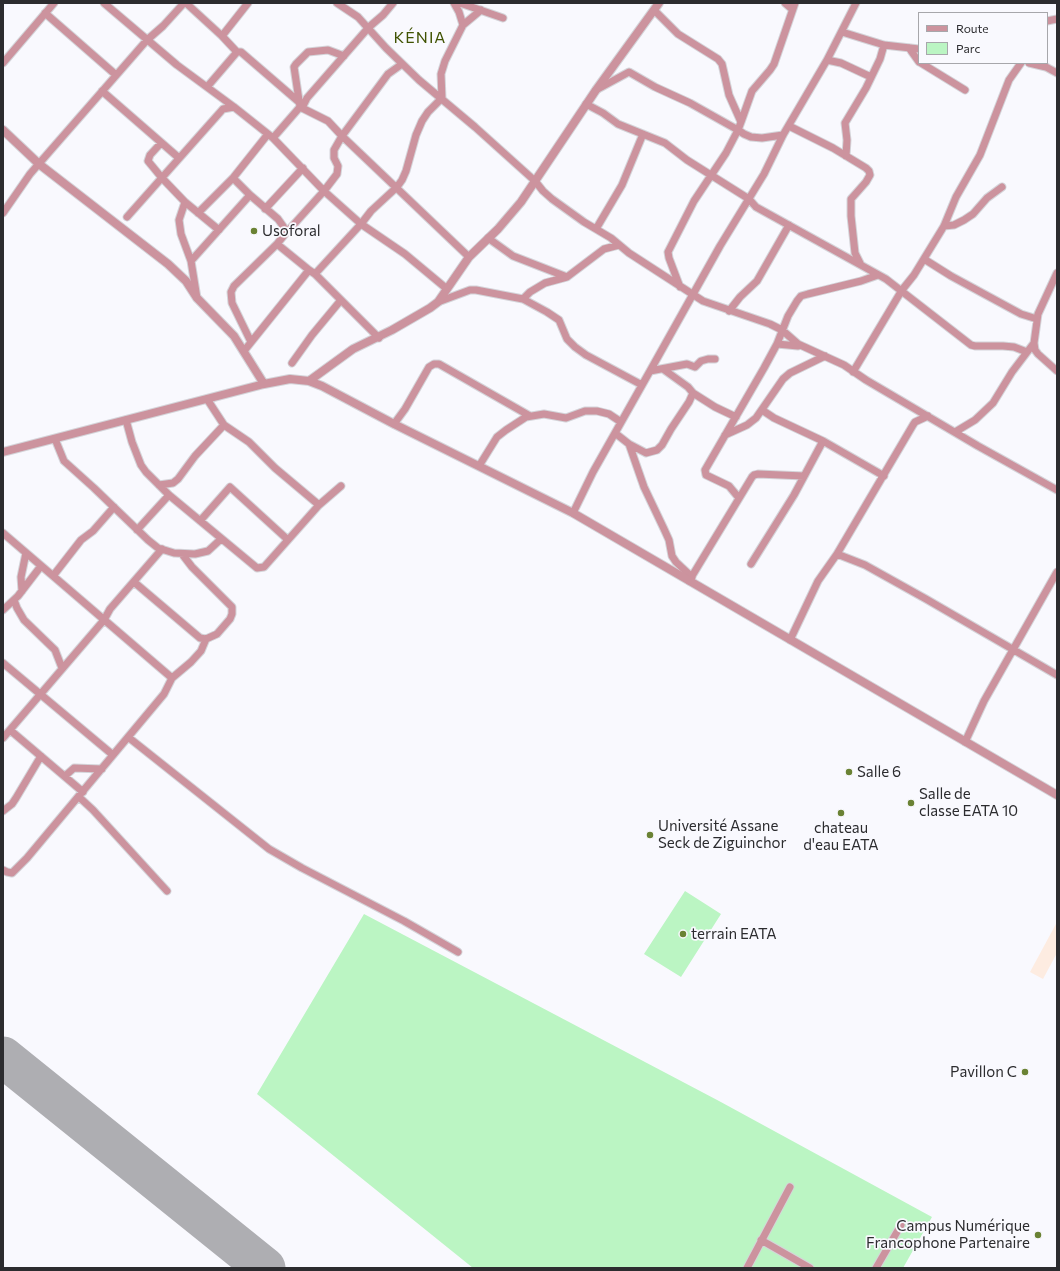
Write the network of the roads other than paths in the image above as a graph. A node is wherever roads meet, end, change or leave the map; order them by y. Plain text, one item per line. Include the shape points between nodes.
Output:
1 (54, 3) edge
2 (104, 3) edge
3 (185, 3) edge
4 (248, 3) edge
5 (337, 3) edge
6 (393, 3) edge
7 (454, 3) edge
8 (460, 3) edge
9 (659, 3) edge
10 (785, 3) edge
11 (856, 3) edge
12 (794, 6) edge
13 (481, 10) junction
14 (654, 10) junction
15 (45, 13) junction
16 (503, 18) dead end
17 (463, 25) junction
18 (369, 27) junction
19 (842, 32) junction
20 (222, 36) junction
21 (147, 40) junction
22 (884, 45) junction
23 (909, 48) junction
24 (918, 49) edge
25 (237, 52) junction
26 (344, 56) junction
27 (918, 59) edge
28 (827, 60) junction
29 (3, 63) edge
30 (402, 64) junction
31 (923, 64) edge
32 (1020, 64) edge
33 (1033, 64) edge
34 (1057, 73) edge
35 (116, 75) junction
36 (871, 77) junction
37 (207, 87) junction
38 (596, 90) junction
39 (965, 90) dead end
40 (102, 91) junction
41 (442, 98) junction
42 (299, 102) junction
43 (586, 104) junction
44 (234, 107) junction
45 (741, 122) junction
46 (789, 126) junction
47 (3, 130) edge
48 (738, 130) junction
49 (643, 134) junction
50 (783, 135) junction
51 (271, 136) junction
52 (342, 136) junction
53 (161, 143) junction
54 (846, 156) junction
55 (179, 158) junction
56 (39, 164) junction
57 (303, 168) junction
58 (712, 174) junction
59 (162, 178) junction
60 (232, 178) junction
61 (535, 181) junction
62 (397, 187) junction
63 (1002, 188) dead end
64 (324, 191) junction
65 (250, 195) junction
66 (749, 199) junction
67 (185, 202) junction
68 (266, 209) junction
69 (3, 213) edge
70 (198, 213) junction
71 (127, 217) dead end
72 (361, 224) junction
73 (790, 225) junction
74 (944, 226) junction
75 (596, 229) junction
76 (219, 230) junction
77 (286, 233) junction
78 (488, 238) junction
79 (277, 244) junction
80 (619, 245) junction
81 (469, 257) junction
82 (924, 259) junction
83 (191, 261) junction
84 (861, 265) junction
85 (312, 272) junction
86 (1057, 273) edge
87 (878, 274) junction
88 (567, 277) junction
89 (680, 287) junction
90 (447, 289) junction
91 (902, 290) junction
92 (692, 295) junction
93 (197, 298) junction
94 (523, 299) junction
95 (341, 300) junction
96 (438, 302) junction
97 (729, 311) junction
98 (1037, 319) junction
99 (782, 330) junction
100 (379, 338) junction
101 (251, 342) junction
102 (1034, 343) junction
103 (777, 344) junction
104 (802, 346) junction
105 (244, 351) junction
106 (1027, 352) junction
107 (824, 356) junction
108 (715, 359) dead end
109 (292, 363) dead end
110 (663, 370) junction
111 (650, 371) junction
112 (1057, 371) edge
113 (853, 372) junction
114 (309, 381) junction
115 (264, 384) junction
116 (642, 385) junction
117 (693, 393) junction
118 (207, 399) junction
119 (762, 410) junction
120 (530, 416) junction
121 (928, 416) junction
122 (736, 417) junction
123 (126, 420) junction
124 (621, 422) junction
125 (394, 424) junction
126 (224, 425) junction
127 (955, 432) junction
128 (614, 433) junction
129 (725, 435) junction
130 (55, 439) junction
131 (823, 441) junction
132 (629, 444) junction
133 (3, 452) edge
134 (479, 466) junction
135 (804, 476) junction
136 (884, 476) junction
137 (159, 485) junction
138 (341, 486) dead end
139 (1057, 490) edge
140 (169, 495) junction
141 (739, 498) junction
142 (319, 505) junction
143 (114, 507) junction
144 (573, 513) junction
145 (200, 521) junction
146 (138, 530) junction
147 (3, 533) edge
148 (221, 539) junction
149 (287, 539) junction
150 (162, 550) junction
151 (26, 553) junction
152 (182, 554) junction
153 (838, 554) junction
154 (751, 564) dead end
155 (41, 566) junction
156 (1057, 572) edge
157 (52, 576) junction
158 (690, 579) junction
159 (134, 582) junction
160 (22, 592) junction
161 (14, 600) junction
162 (3, 610) edge
163 (104, 620) junction
164 (206, 639) junction
165 (790, 640) junction
166 (1012, 650) junction
167 (3, 663) edge
168 (62, 668) junction
169 (1057, 675) edge
170 (172, 678) junction
171 (40, 694) junction
172 (10, 730) junction
173 (128, 737) junction
174 (3, 738) edge
175 (965, 742) junction
176 (41, 756) junction
177 (113, 756) junction
178 (102, 769) junction
179 (65, 776) junction
180 (81, 794) junction
181 (1057, 795) edge
182 (3, 811) edge
183 (3, 870) edge
184 (167, 891) dead end
185 (458, 952) dead end
186 (790, 1187) dead end
187 (901, 1225) dead end
188 (762, 1240) junction
189 (747, 1268) edge
190 (810, 1268) edge
191 (876, 1268) edge

1 - 15 street
2 - 21 street
3 - 20 street
3 - 21 street
4 - 20 street
5 - 18 street
6 - 18 street
7 - 17 street
8 - 13 street
9 - 14 street
10 - 12 street
11 - 19 street
12 - 45 street via 774,64 752,91
13 - 16 street
13 - 17 street
14 - 38 street
14 - 45 street via 678,34 722,64 729,95
15 - 29 street
15 - 35 street
17 - 41 street via 443,67
18 - 26 street
18 - 30 street
19 - 22 street
19 - 28 street
20 - 25 street
21 - 35 street
21 - 37 street
22 - 23 street
22 - 36 street
23 - 24 street
23 - 27 street
25 - 37 street
25 - 42 street via 241,52 256,64
26 - 42 street via 328,50 308,52 294,67
26 - 52 street via 307,98 302,108 328,121
28 - 36 street via 841,63
28 - 46 street
30 - 41 street
30 - 52 street via 388,74
31 - 39 street
32 - 74 street via 1009,80 980,155 956,197
33 - 34 street
35 - 40 street
36 - 54 street via 845,123
37 - 44 street
38 - 43 street
38 - 48 street via 629,72
40 - 53 street
40 - 56 street
41 - 61 street
41 - 62 street via 422,121 406,171
42 - 51 street via 300,107
43 - 49 street via 618,124
43 - 61 street
44 - 51 street
44 - 55 street via 223,109
45 - 48 street
46 - 50 street
46 - 54 street
47 - 56 street
48 - 50 street via 751,137
48 - 58 street
49 - 58 street via 665,143 687,160
49 - 75 street via 622,185
50 - 66 street
51 - 57 street
51 - 60 street
52 - 62 street
52 - 64 street via 334,150 338,171
53 - 55 street
53 - 59 street via 148,161
54 - 84 street via 866,168 870,174 851,199 855,253
55 - 59 street
56 - 69 street
56 - 93 street via 168,264 186,281
57 - 64 street
57 - 68 street
58 - 66 street
58 - 89 street via 694,201 668,252
59 - 67 street
59 - 71 street
60 - 65 street
60 - 70 street
61 - 75 street via 552,199
61 - 78 street via 521,202
62 - 72 street via 376,205
62 - 81 street
63 - 74 street via 987,198 964,220
64 - 72 street
64 - 77 street
65 - 68 street
65 - 76 street
66 - 73 street via 756,207
66 - 92 street
67 - 70 street
67 - 83 street via 179,220 181,234
68 - 77 street via 278,219
70 - 76 street
72 - 85 street
72 - 90 street via 405,254
73 - 84 street
73 - 97 street via 757,281
74 - 82 street
75 - 80 street
76 - 83 street
77 - 79 street
78 - 81 street
78 - 88 street via 513,256
79 - 85 street
79 - 101 street via 231,292 232,303
80 - 88 street via 597,253
80 - 89 street
81 - 90 street
82 - 91 street
82 - 98 street via 1021,314
83 - 93 street
84 - 87 street
85 - 95 street
85 - 101 street
86 - 98 street
87 - 91 street
87 - 99 street via 861,281 801,296
88 - 94 street via 545,283
89 - 92 street
90 - 96 street
91 - 106 street via 971,345 1009,346
91 - 113 street
92 - 97 street
92 - 111 street
93 - 105 street via 234,336
94 - 96 street via 470,290
94 - 116 street via 559,320 567,339 586,355
95 - 100 street
95 - 109 street
96 - 100 street
97 - 99 street
98 - 102 street
99 - 103 street
99 - 104 street
100 - 114 street via 353,349
101 - 105 street
102 - 106 street
102 - 112 street via 1038,354
103 - 104 street
103 - 122 street
104 - 107 street
105 - 115 street
106 - 127 street via 993,403 975,420
107 - 113 street
107 - 119 street via 783,379
108 - 110 street via 708,358 695,367 687,364
110 - 111 street
110 - 117 street via 685,384
111 - 116 street
113 - 121 street
114 - 115 street via 290,379
114 - 125 street
115 - 118 street
116 - 124 street
117 - 122 street
117 - 132 street via 686,408 657,450 646,453
118 - 123 street
118 - 126 street
119 - 129 street via 748,425
119 - 131 street
120 - 124 street via 544,414 566,418 585,411 597,411 609,414
120 - 125 street via 439,364 434,364 429,367
120 - 134 street via 497,437
121 - 127 street
121 - 136 street via 915,422
122 - 129 street
123 - 130 street
123 - 137 street via 141,465
124 - 128 street
125 - 134 street
126 - 137 street via 178,479 173,483
126 - 142 street via 249,442
127 - 139 street
128 - 132 street
128 - 144 street
129 - 141 street via 704,470 706,475 729,486
130 - 133 street
130 - 143 street via 64,461
131 - 135 street
131 - 136 street
132 - 158 street via 644,487 669,540 672,556
134 - 144 street
135 - 141 street via 754,475
135 - 154 street
136 - 153 street
137 - 140 street
138 - 142 street
140 - 145 street
140 - 146 street
141 - 158 street
142 - 149 street
143 - 146 street
143 - 157 street via 93,531 76,545
144 - 158 street
145 - 148 street
145 - 149 street via 230,487
146 - 150 street
147 - 151 street
148 - 149 street via 257,568 264,567
148 - 152 street via 208,551
150 - 152 street
150 - 159 street
151 - 155 street
151 - 160 street via 21,577
152 - 164 street via 232,607 230,619 217,634
153 - 165 street via 818,582
153 - 166 street via 865,565
155 - 157 street
155 - 160 street
156 - 166 street
157 - 163 street
158 - 165 street
159 - 163 street via 110,609
159 - 164 street via 200,638
160 - 161 street
161 - 162 street
161 - 168 street via 24,620 55,650
163 - 168 street
163 - 170 street
164 - 170 street via 201,651
165 - 175 street
166 - 169 street
166 - 175 street
167 - 171 street
168 - 171 street
170 - 173 street via 164,694
171 - 172 street
171 - 177 street
172 - 174 street
172 - 176 street
173 - 177 street
173 - 185 street via 269,849
175 - 181 street
176 - 179 street
176 - 182 street via 12,804
177 - 178 street
178 - 179 street via 74,768
178 - 180 street
179 - 180 street
180 - 183 street via 14,871 10,873
180 - 184 street
186 - 188 street
187 - 191 street
188 - 189 street
188 - 190 street

